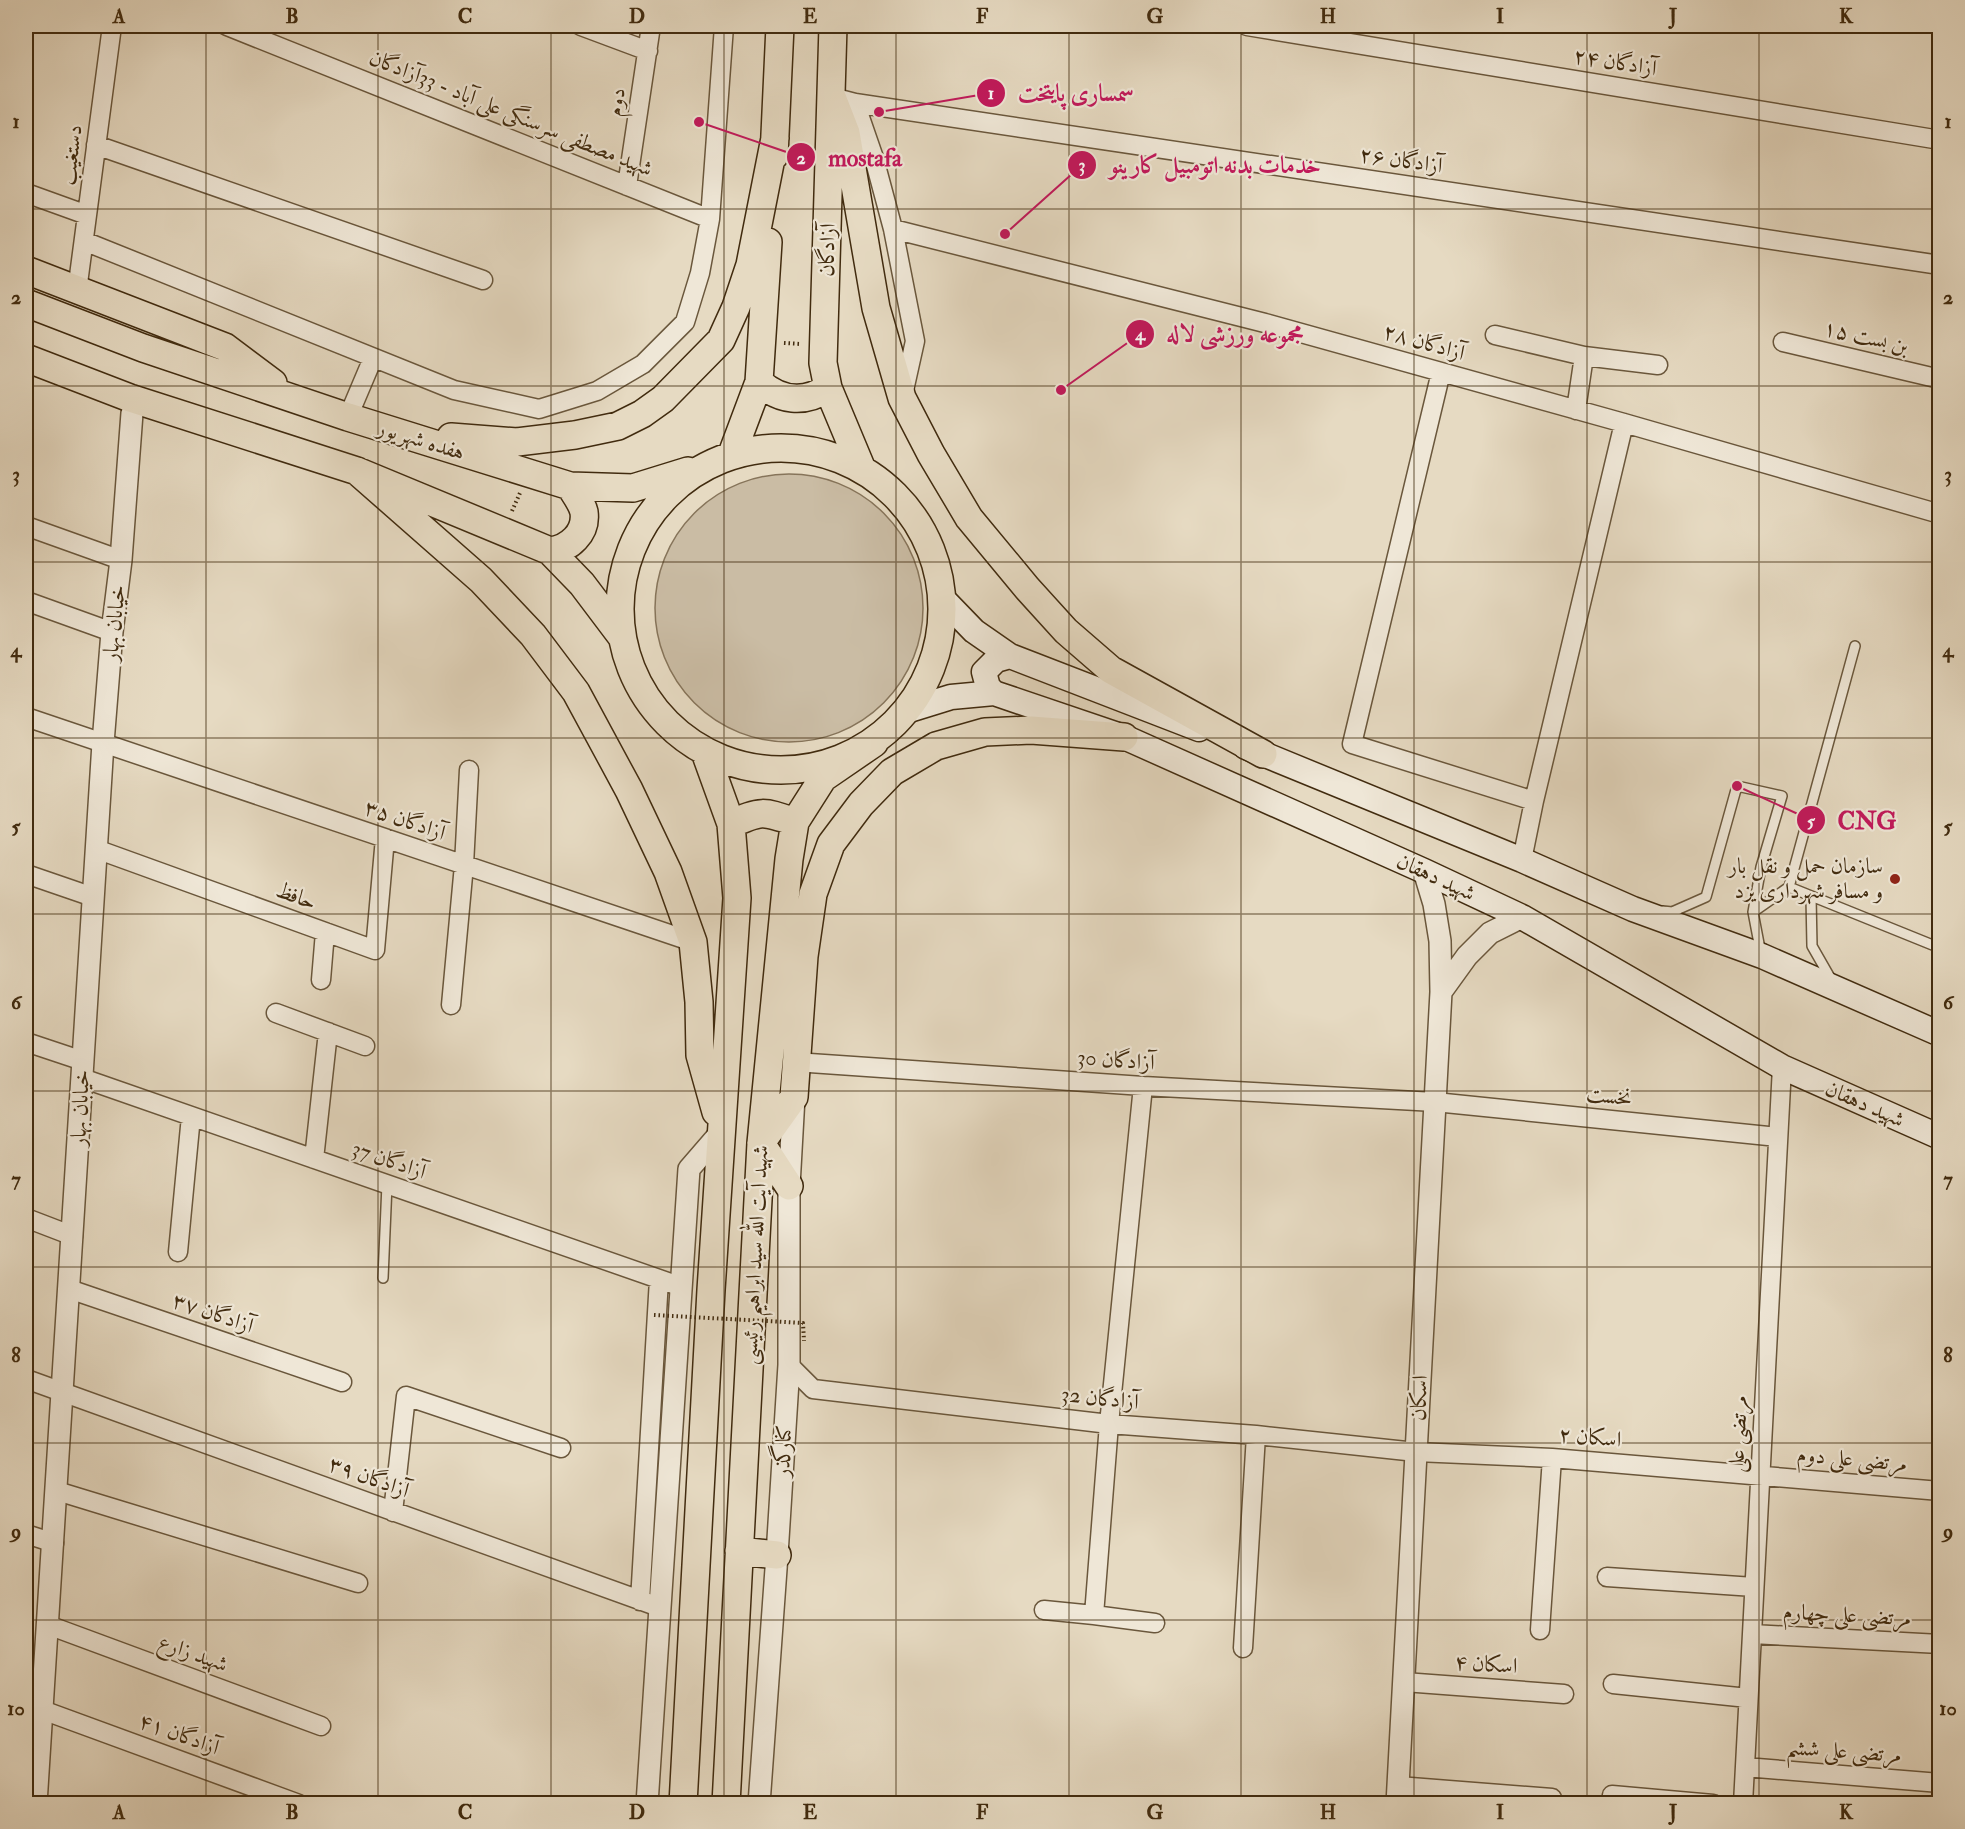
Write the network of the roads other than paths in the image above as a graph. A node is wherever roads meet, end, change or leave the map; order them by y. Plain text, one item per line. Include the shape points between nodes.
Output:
1 (112, 26) edge
2 (227, 26) edge
3 (581, 26) edge
4 (651, 26) edge
5 (724, 26) edge
6 (780, 26) edge
7 (833, 26) edge
8 (1247, 26) edge
9 (1344, 34) edge
10 (648, 51) junction
11 (844, 100) junction
12 (775, 138) junction
13 (1940, 140) edge
14 (96, 145) junction
15 (627, 186) junction
16 (26, 193) edge
17 (87, 214) junction
18 (710, 219) junction
19 (893, 229) junction
20 (84, 241) junction
21 (1940, 265) edge
22 (26, 270) edge
23 (483, 280) dead end
24 (77, 291) junction
25 (26, 303) edge
26 (1495, 335) dead end
27 (1783, 342) dead end
28 (1584, 356) junction
29 (26, 358) edge
30 (373, 358) junction
31 (1658, 365) dead end
32 (26, 372) edge
33 (1441, 372) junction
34 (1940, 379) edge
35 (759, 382) junction
36 (828, 388) junction
37 (293, 398) junction
38 (902, 398) junction
39 (131, 405) junction
40 (1576, 410) junction
41 (348, 417) junction
42 (1624, 423) junction
43 (401, 433) junction
44 (732, 454) junction
45 (704, 466) junction
46 (861, 467) junction
47 (357, 471) junction
48 (570, 486) junction
49 (1940, 514) edge
50 (26, 526) edge
51 (550, 552) junction
52 (122, 560) junction
53 (944, 600) junction
54 (26, 601) edge
55 (112, 632) junction
56 (622, 638) junction
57 (1855, 646) dead end
58 (1010, 656) junction
59 (994, 693) junction
60 (909, 710) junction
61 (26, 717) edge
62 (1124, 737) junction
63 (874, 742) junction
64 (102, 743) junction
65 (705, 752) junction
66 (1263, 754) junction
67 (470, 770) dead end
68 (1534, 801) junction
69 (795, 822) junction
70 (731, 824) junction
71 (385, 838) junction
72 (96, 849) junction
73 (1522, 860) junction
74 (464, 865) junction
75 (1424, 871) junction
76 (26, 874) edge
77 (1789, 887) junction
78 (93, 897) junction
79 (1811, 897) junction
80 (1634, 909) junction
81 (1753, 912) junction
82 (1522, 917) junction
83 (325, 932) junction
84 (693, 942) junction
85 (1940, 948) edge
86 (1762, 956) junction
87 (321, 980) dead end
88 (1834, 986) junction
89 (1442, 992) junction
90 (451, 1005) dead end
91 (276, 1013) dead end
92 (328, 1032) junction
93 (1940, 1034) edge
94 (26, 1042) edge
95 (365, 1046) dead end
96 (795, 1062) junction
97 (1782, 1067) junction
98 (82, 1069) junction
99 (1143, 1086) junction
100 (794, 1097) junction
101 (1436, 1102) junction
102 (191, 1116) junction
103 (721, 1132) junction
104 (1778, 1137) junction
105 (1940, 1137) edge
106 (761, 1143) junction
107 (314, 1159) junction
108 (387, 1185) junction
109 (789, 1186) junction
110 (26, 1218) edge
111 (72, 1236) junction
112 (178, 1252) dead end
113 (383, 1278) dead end
114 (659, 1279) junction
115 (682, 1287) junction
116 (69, 1289) junction
117 (789, 1365) junction
118 (26, 1379) edge
119 (342, 1383) dead end
120 (63, 1393) junction
121 (1109, 1424) junction
122 (1256, 1435) junction
123 (561, 1448) dead end
124 (1416, 1452) junction
125 (1551, 1458) junction
126 (1760, 1476) junction
127 (57, 1491) junction
128 (1940, 1491) edge
129 (393, 1512) junction
130 (26, 1533) edge
131 (54, 1543) junction
132 (739, 1551) junction
133 (777, 1555) junction
134 (1607, 1577) dead end
135 (358, 1583) dead end
136 (1754, 1587) junction
137 (650, 1604) junction
138 (1044, 1610) dead end
139 (1094, 1615) junction
140 (1155, 1623) dead end
141 (48, 1625) junction
142 (1540, 1630) dead end
143 (1752, 1634) junction
144 (1940, 1644) edge
145 (1243, 1648) dead end
146 (1404, 1682) junction
147 (1613, 1684) dead end
148 (1564, 1694) dead end
149 (1748, 1698) junction
150 (34, 1707) edge
151 (321, 1726) dead end
152 (1745, 1767) junction
153 (1940, 1783) edge
154 (1398, 1795) edge
155 (1612, 1795) dead end
156 (1552, 1798) dead end
157 (36, 1803) edge
158 (299, 1803) edge
159 (647, 1803) edge
160 (683, 1803) edge
161 (726, 1803) edge
162 (759, 1803) edge
163 (1713, 1803) edge
164 (1743, 1803) edge

1 - 14 street, دستغیب
2 - 15 street, شهید مصطفی سرسنگی علی آباد - 33آزادگان
3 - 10 street
4 - 10 street, دوم
5 - 18 street
6 - 12 main road
7 - 11 main road, آزادگان
8 - 9 street, ۲۴ آزادگان
9 - 13 street, ۲۴ آزادگان
10 - 15 street, دوم
11 - 19 street via 874,158
11 - 21 street, ۲۶ آزادگان
11 - 36 main road, آزادگان via 823,363
11 - 38 main road via 846,134 876,308
12 - 35 main road
12 - 43 main road via 750,265 736,307 721,340 663,399 618,426 546,439 518,442
14 - 17 street, دستغیب
14 - 23 street
15 - 18 street, شهید مصطفی سرسنگی علی آباد - 33آزادگان
16 - 17 street
17 - 20 street, دستغیب
18 - 30 street via 700,273 685,322 643,364 597,391 539,409 454,390
19 - 33 street, ۲۸ آزادگان
19 - 38 street via 915,341
20 - 24 street, دستغیب
20 - 30 street
22 - 24 main road
24 - 37 main road via 225,347
25 - 37 main road, هفده شهریور via 143,348
26 - 28 street
27 - 34 street, بن بست ۱۵
28 - 31 street
28 - 40 street
29 - 39 main road
30 - 41 street
32 - 39 main road
33 - 40 street, ۲۸ آزادگان
33 - 68 street via 1352,744
35 - 36 main road via 775,394 794,399 812,397
35 - 44 main road
36 - 46 main road, آزادگان
37 - 41 main road, هفده شهریور
38 - 66 main road via 969,518 1066,631 1111,670
39 - 47 main road
39 - 52 street, خیابان بهار
40 - 42 street, ۲۸ آزادگان
41 - 43 main road, هفده شهریور
42 - 49 street, ۲۸ آزادگان
42 - 68 street
43 - 48 main road, هفده شهریور
44 - 45 main road
44 - 46 main road via 776,446 820,451
45 - 48 main road, هفده شهریور via 633,488
45 - 56 main road via 678,483 650,513 630,549 620,589
46 - 53 main road via 903,501 932,547
47 - 51 main road
47 - 84 main road via 481,580 533,635 576,692 668,872
48 - 51 main road via 584,510 584,524 574,541 562,550
50 - 52 street
51 - 56 main road via 582,584
52 - 55 street, خیابان بهار
53 - 58 main road, شهید دهقان via 974,631
53 - 60 main road via 941,639 929,677
54 - 55 street
55 - 64 street, خیابان بهار
56 - 65 main road via 638,683 666,722
57 - 77 lane
58 - 59 main road via 996,660 984,672 985,682
58 - 66 main road, شهید دهقان
59 - 60 main road, شهید دهقان via 951,697
59 - 62 main road, شهید دهقان
60 - 63 main road
61 - 64 street, آزادگان ۳۵
62 - 75 main road, شهید دهقان
62 - 96 main road via 1030,730 985,732 936,746 892,772 831,844 813,894
63 - 65 main road via 834,762 791,771 747,767
63 - 69 main road, شهید آیت الله سید ابراهیم رئیسی via 824,778
64 - 71 street, آزادگان ۳۵
64 - 72 street, خیابان بهار
65 - 70 main road, شهید آیت الله سید ابراهیم رئیسی
66 - 73 main road, شهید دهقان
67 - 74 street
68 - 73 street
69 - 70 main road via 766,812
69 - 106 main road, شهید آیت الله سید ابراهیم رئیسی
70 - 103 main road, شهید آیت الله سید ابراهیم رئیسی via 737,898
71 - 74 street, آزادگان ۳۵
71 - 83 street, حافظ via 375,950
72 - 78 street, خیابان بهار
72 - 83 street, حافظ
73 - 80 main road, شهید دهقان
74 - 84 street, آزادگان ۳۵
74 - 90 street
75 - 82 main road, شهید دهقان
75 - 89 street, اسکان via 1440,940
76 - 78 street
77 - 79 lane
77 - 81 lane
78 - 98 street, خیابان بهار
79 - 85 lane
79 - 88 lane via 1812,946
80 - 81 lane via 1672,912 1706,897 1737,786 1782,796 1761,867
80 - 86 main road, شهید دهقان
81 - 86 lane
82 - 89 street via 1490,933 1467,956
82 - 97 main road, شهید دهقان
83 - 87 street
84 - 103 main road via 700,1055
86 - 88 main road, شهید دهقان
88 - 93 main road, شهید دهقان
89 - 101 street, اسکان
91 - 92 street
92 - 95 street
92 - 107 street
94 - 98 street, آزادگان 37
96 - 99 street, آزادگان 30
96 - 100 main road
97 - 104 street, مرتضی علی
97 - 105 main road, شهید دهقان
98 - 102 street, آزادگان 37
98 - 111 street, خیابان بهار
99 - 101 street, آزادگان 30
99 - 121 street
100 - 106 main road
100 - 109 street, کنارگذر
101 - 104 street, نخست
101 - 124 street, اسکان
102 - 107 street, آزادگان 37
102 - 112 street
103 - 115 street via 689,1168
103 - 160 main road, شهید آیت الله سید ابراهیم رئیسی
104 - 126 street, مرتضی علی
106 - 109 main road
106 - 132 main road, شهید آیت الله سید ابراهیم رئیسی
107 - 108 street, آزادگان 37
108 - 113 lane
108 - 114 street, آزادگان 37
109 - 117 street, کنارگذر
110 - 111 street
111 - 116 street, خیابان بهار
114 - 115 street, آزادگان 37
114 - 137 street
115 - 137 street
116 - 119 street, آزادگان ۳۷
116 - 120 street, خیابان بهار
117 - 121 street, آزادگان 32 via 813,1389
117 - 133 street, کنارگذر
118 - 120 street, آزادگان ۳۹
120 - 127 street, خیابان بهار
120 - 129 street, آزادگان ۳۹
121 - 122 street, آزادگان 32
121 - 139 street
122 - 124 street, آزادگان 32
122 - 145 street
123 - 129 street via 406,1396
124 - 125 street, اسکان ۲
124 - 146 street, اسکان
125 - 126 street, اسکان ۲
125 - 142 street
126 - 128 street, مرتضی علی دوم
126 - 136 street, مرتضی علی
127 - 131 street, خیابان بهار
127 - 135 street
129 - 137 street, آزادگان ۳۹
130 - 131 street
131 - 141 street, خیابان بهار
132 - 133 main road
132 - 161 main road, شهید آیت الله سید ابراهیم رئیسی
133 - 162 street, کنارگذر
134 - 136 street
136 - 143 street, مرتضی علی
137 - 159 street
138 - 139 street
139 - 140 street
141 - 150 street, خیابان بهار
141 - 151 street, شهید زارع
143 - 144 street, مرتضی علی چهارم
143 - 149 street, مرتضی علی
146 - 148 street, اسکان ۴
146 - 154 street, اسکان
147 - 149 street
149 - 152 street, مرتضی علی
150 - 157 street, خیابان بهار
150 - 158 street, آزادگان ۴۱
152 - 153 street, مرتضی علی ششم
152 - 164 street, مرتضی علی
154 - 156 street
155 - 163 street

